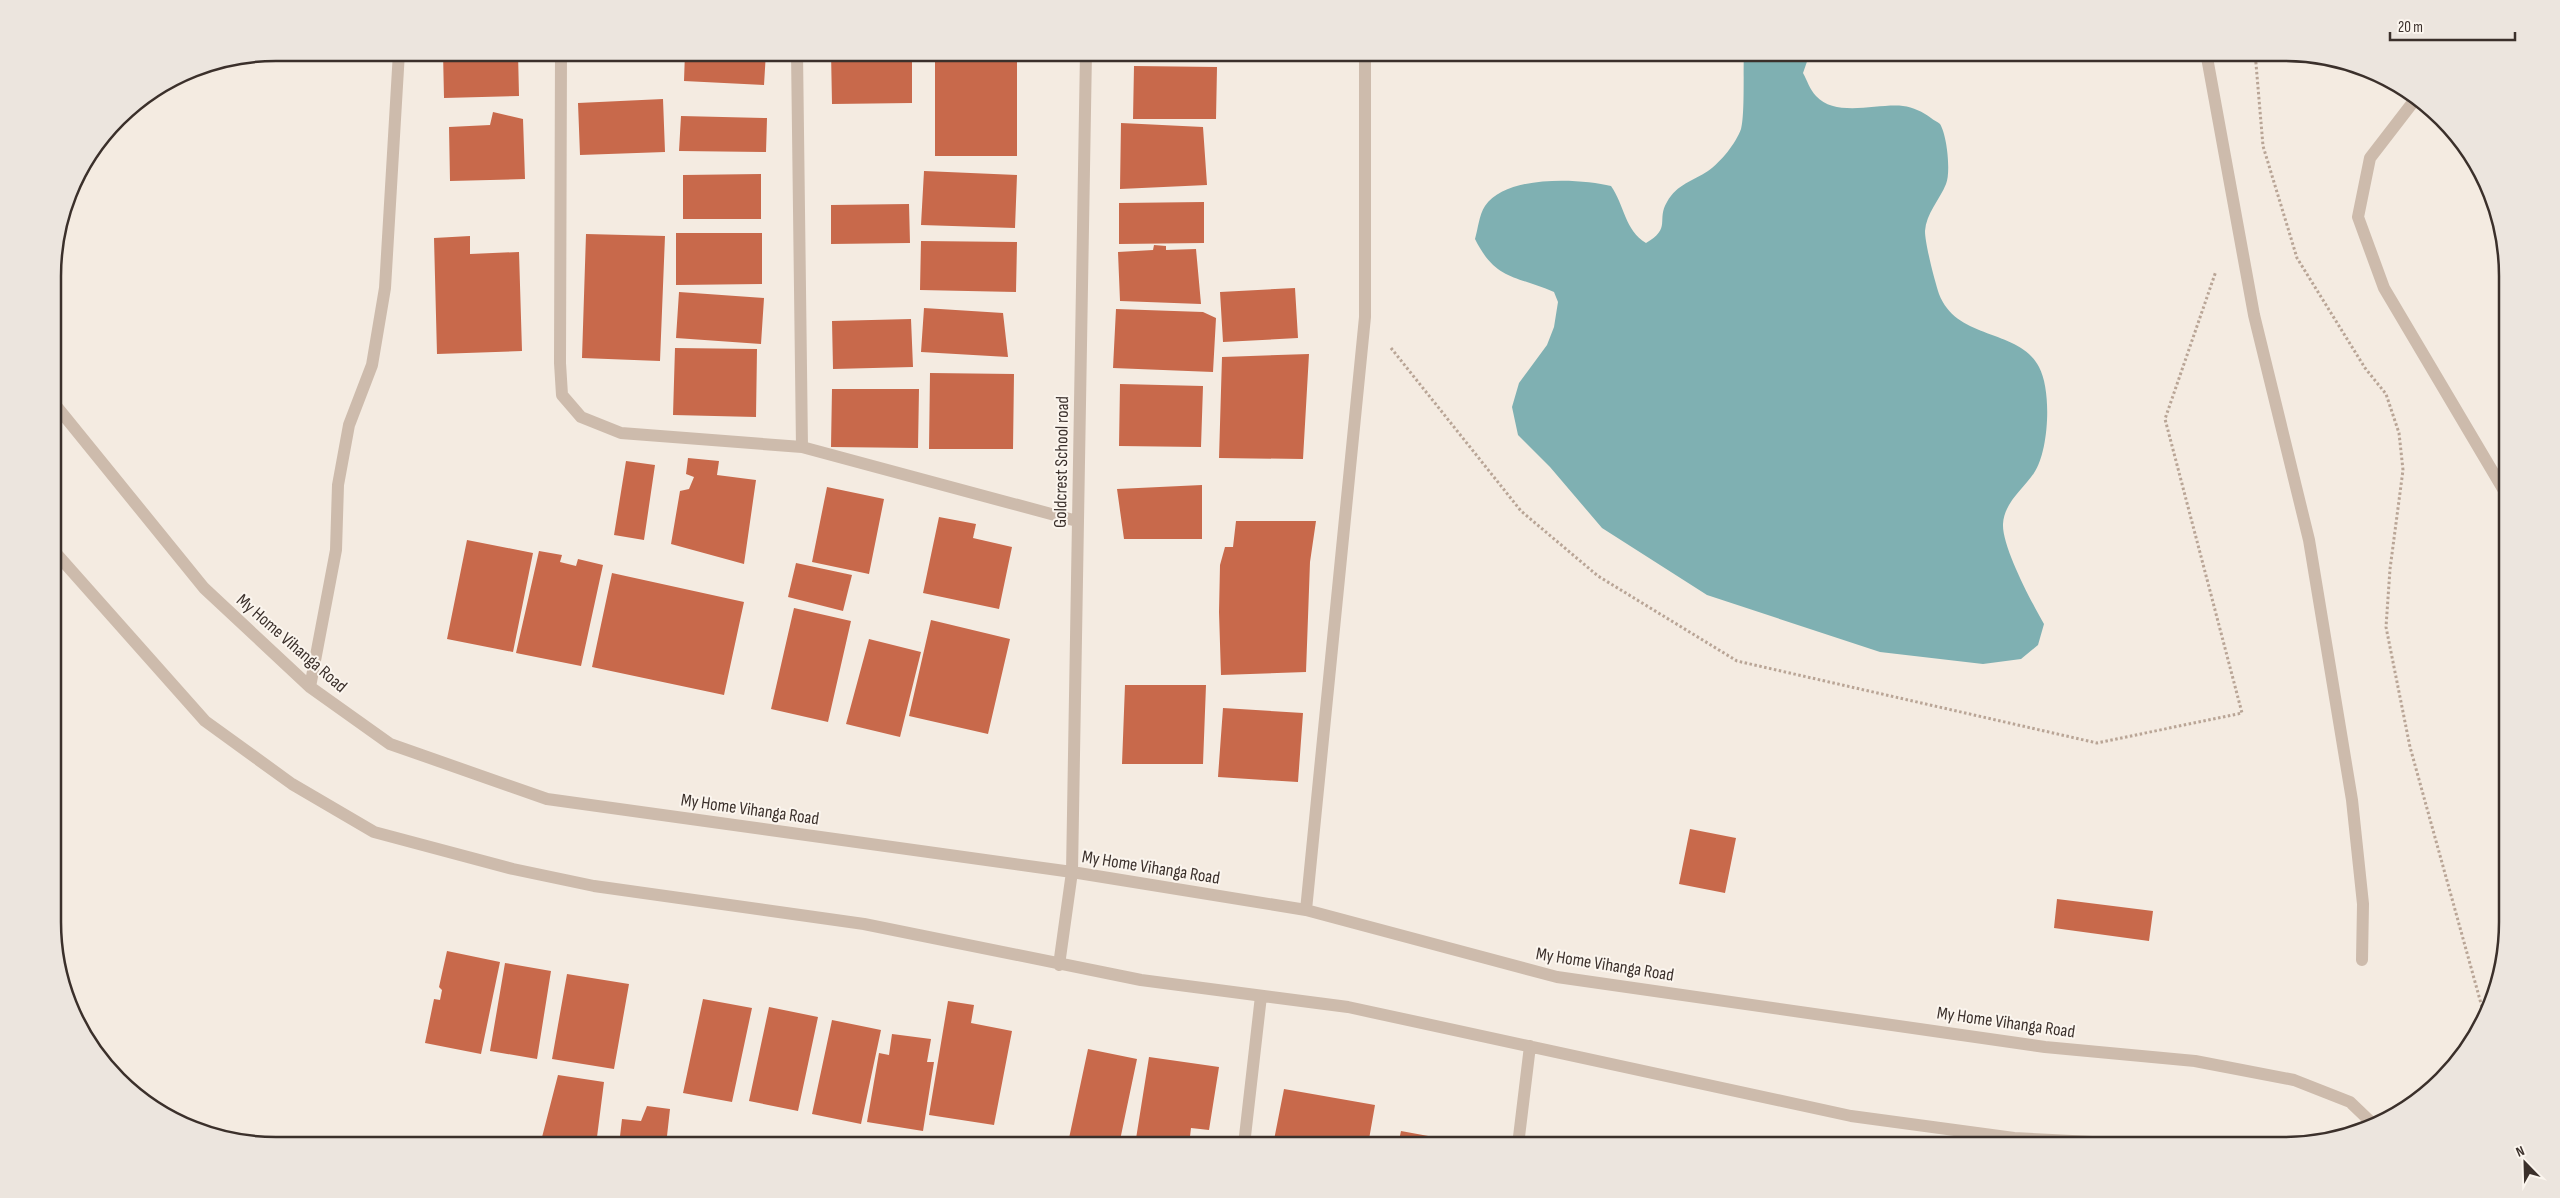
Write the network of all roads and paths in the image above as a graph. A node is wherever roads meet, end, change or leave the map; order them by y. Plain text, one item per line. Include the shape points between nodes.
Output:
1 (398, 61) edge
2 (561, 61) edge
3 (797, 61) edge
4 (1086, 61) edge
5 (1365, 61) edge
6 (2208, 61) edge
7 (2256, 61) edge
8 (2412, 104) edge
9 (2219, 261) dead end
10 (1366, 317) junction
11 (61, 412) edge
12 (802, 447) junction
13 (2499, 482) edge
14 (1077, 521) junction
15 (61, 559) edge
16 (310, 688) junction
17 (1072, 872) junction
18 (1306, 910) junction
19 (2362, 960) dead end
20 (1059, 964) junction
21 (1262, 996) junction
22 (2481, 1007) edge
23 (1530, 1046) junction
24 (2368, 1119) edge
25 (1245, 1137) edge
26 (1519, 1137) edge
27 (2007, 1137) edge

1 - 16 street via 385,288 372,365 349,425 338,485 336,550
2 - 12 street via 562,395 581,417 621,433
3 - 12 street
4 - 14 street, Goldcrest School road
5 - 10 street
6 - 19 street via 2254,315 2309,540 2352,800 2363,904
7 - 22 path via 2263,146 2297,258 2365,368 2386,394 2399,432 2403,470 2386,627 2410,747
8 - 13 street via 2370,158 2358,217 2384,288
9 - 10 path via 2166,419 2242,713 2097,743 1737,661 1598,576 1521,511
10 - 18 street
11 - 16 street, My Home Vihanga Road via 204,588
12 - 14 street
14 - 17 street, Goldcrest School road
15 - 20 street via 205,721 292,784 374,832 513,869 594,886 864,924
16 - 17 street, My Home Vihanga Road via 390,744 547,798
17 - 18 street, My Home Vihanga Road
17 - 20 street, Goldcrest School road
18 - 24 street, My Home Vihanga Road via 1557,977 2045,1047 2195,1061 2294,1080 2350,1102
20 - 21 street via 1141,980
21 - 23 street via 1348,1007
21 - 25 street
23 - 26 street
23 - 27 street via 1851,1116

